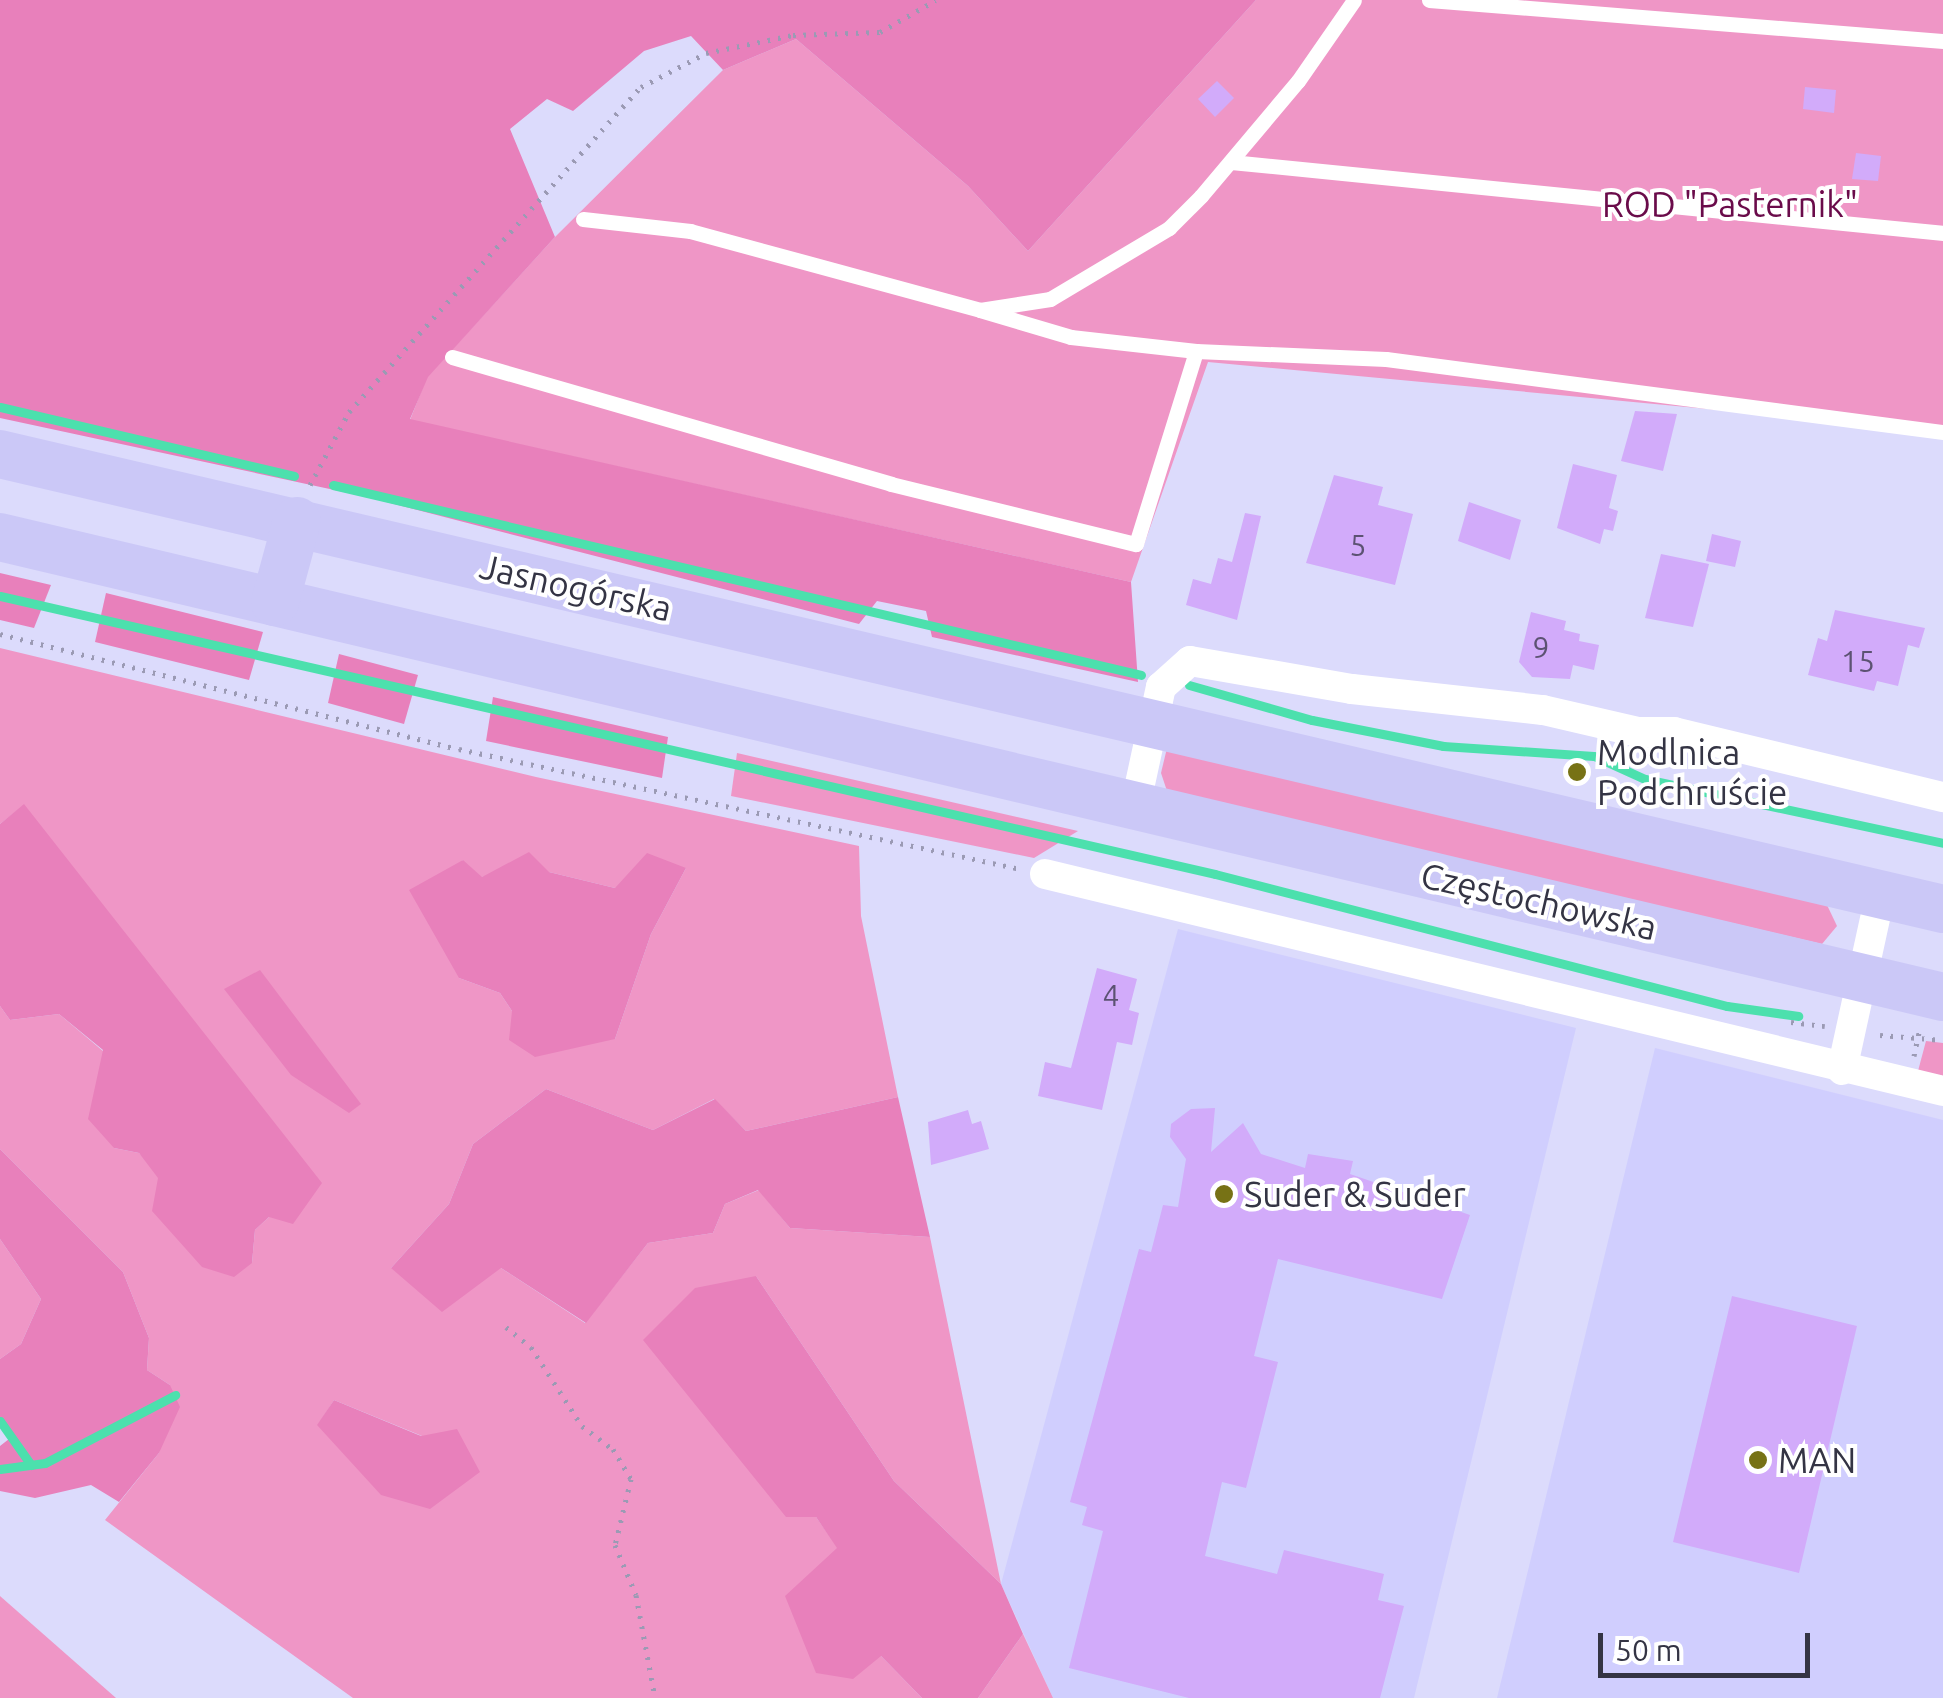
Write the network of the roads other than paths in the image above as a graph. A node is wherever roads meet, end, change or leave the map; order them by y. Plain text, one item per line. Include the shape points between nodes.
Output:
1 (1354, 0) edge
2 (1429, 0) edge
3 (1943, 42) edge
4 (1232, 162) junction
5 (583, 219) dead end
6 (1943, 233) edge
7 (980, 310) junction
8 (1196, 351) junction
9 (452, 357) dead end
10 (1943, 432) edge
11 (0, 454) edge
12 (297, 521) junction
13 (0, 537) edge
14 (275, 602) junction
15 (1152, 724) junction
16 (1943, 796) edge
17 (1135, 807) junction
18 (1045, 874) road end
19 (1880, 895) junction
20 (1943, 909) edge
21 (1859, 976) junction
22 (1931, 1016) edge
23 (1842, 1070) junction
24 (1943, 1091) edge

1 - 4 lane
2 - 3 lane
4 - 6 lane
4 - 7 lane via 1168,228 1050,299
5 - 7 lane via 690,231
7 - 8 lane via 1071,337
8 - 9 lane via 1136,544 891,484
8 - 10 lane via 1386,359
11 - 12 main road, Jasnogórska
12 - 14 main road
12 - 15 main road, Jasnogórska
13 - 14 main road
14 - 17 main road
15 - 16 street via 1161,687 1190,661 1352,689 1543,710 1638,732 1674,732
15 - 17 street
15 - 19 main road
17 - 21 main road, Częstochowska
18 - 23 street
19 - 20 main road
19 - 21 street
21 - 22 main road, Częstochowska
21 - 23 street
23 - 24 street

